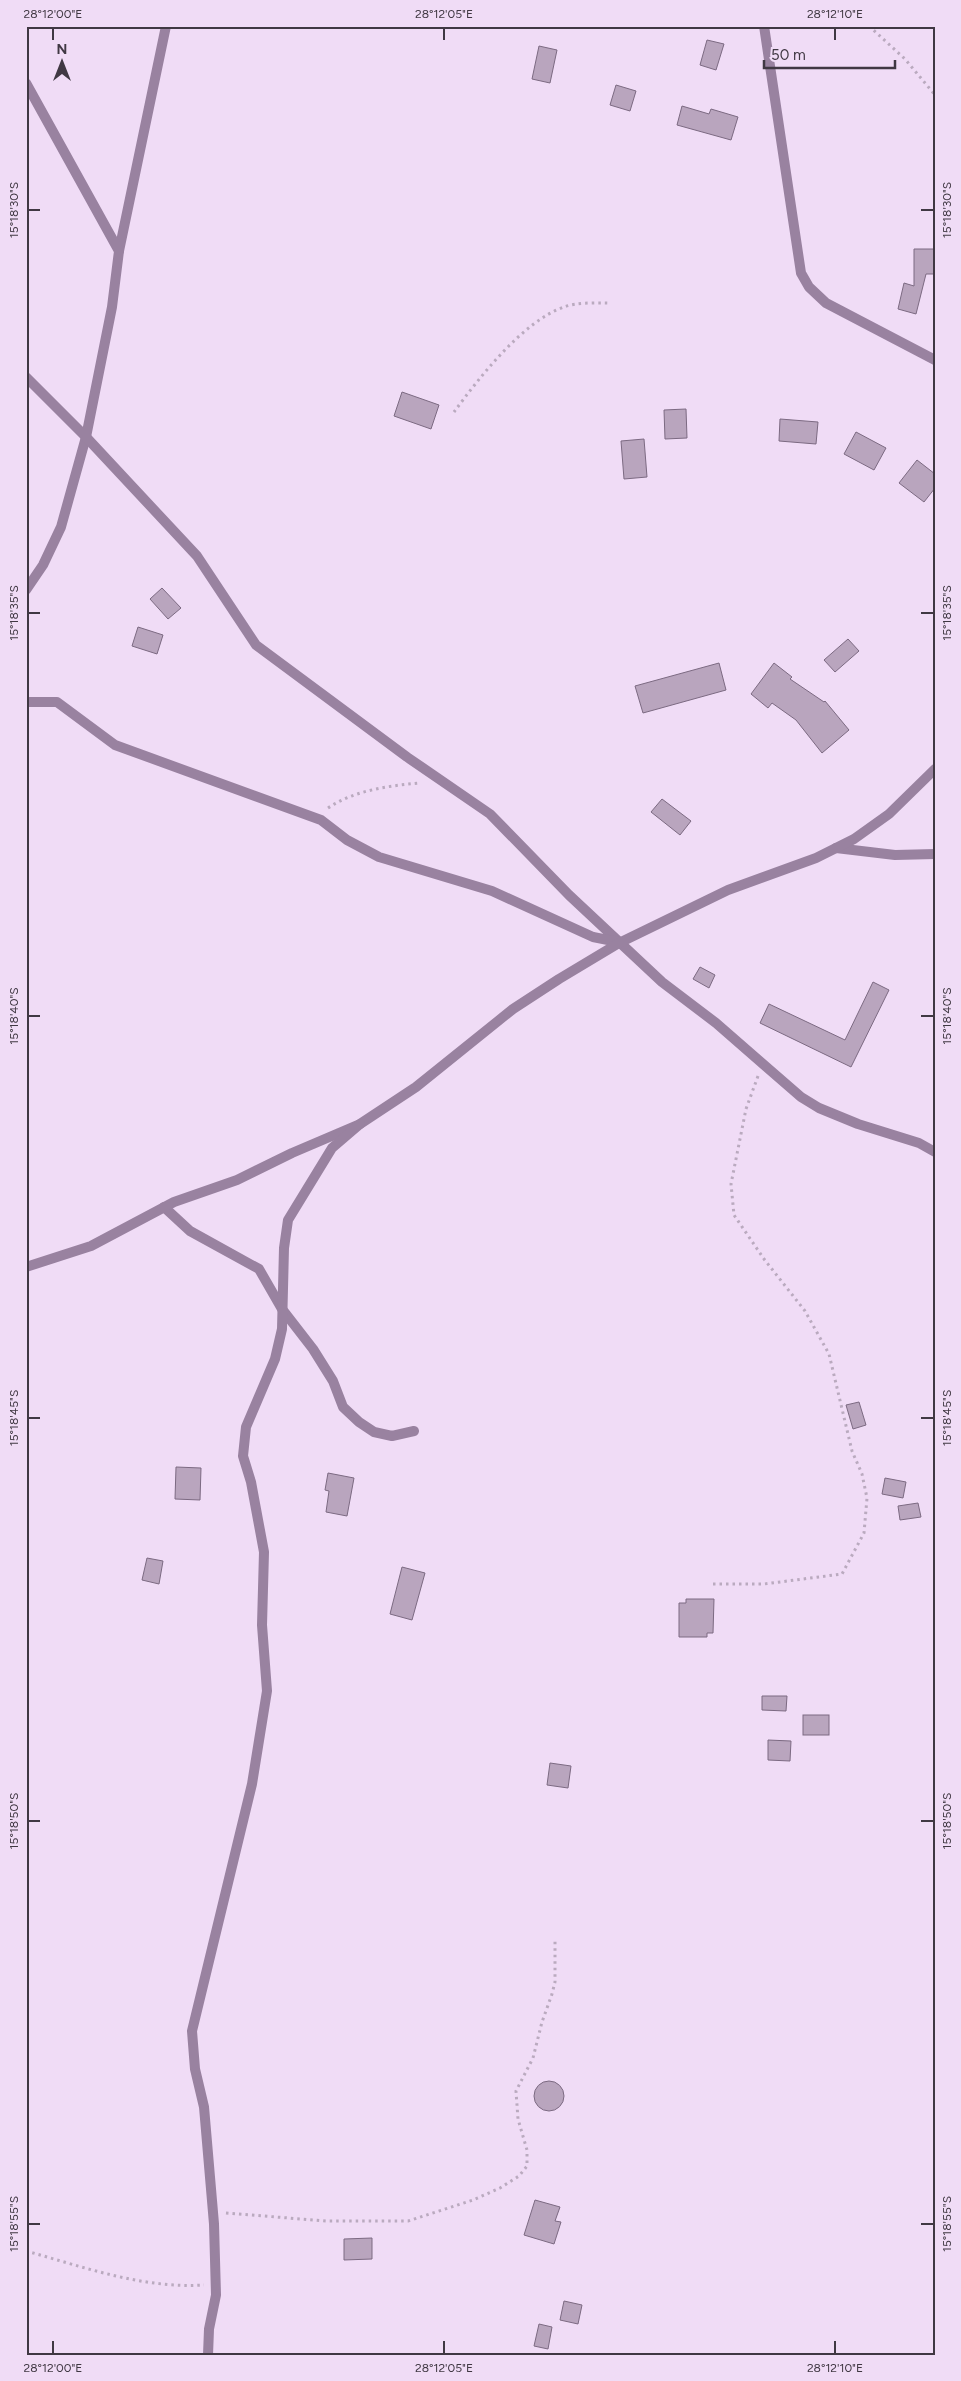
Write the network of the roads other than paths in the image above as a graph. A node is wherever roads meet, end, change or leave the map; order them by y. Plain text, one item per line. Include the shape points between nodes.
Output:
1 (166, 26) edge
2 (764, 26) edge
3 (26, 83) edge
4 (120, 251) junction
5 (935, 360) edge
6 (26, 377) edge
7 (86, 437) junction
8 (26, 590) edge
9 (26, 702) edge
10 (935, 769) edge
11 (835, 848) junction
12 (935, 854) edge
13 (620, 943) junction
14 (360, 1124) junction
15 (935, 1152) edge
16 (164, 1207) junction
17 (26, 1267) edge
18 (282, 1309) junction
19 (414, 1431) dead end
20 (208, 2355) edge

1 - 4 street
2 - 5 street via 801,273 808,287 826,303
3 - 4 street
4 - 7 street
6 - 7 street
7 - 8 street via 61,527 44,565
7 - 13 street via 197,556 256,645 490,814
9 - 13 street via 57,702 115,745 315,817 346,840 379,857 492,891 593,936
10 - 11 street via 889,814 854,839
11 - 12 street via 896,855
11 - 13 street via 728,890
13 - 14 street via 513,1009 416,1087
13 - 15 street via 801,1098 858,1124 919,1143
14 - 16 street via 237,1180
14 - 18 street via 332,1148 288,1220
16 - 17 street via 91,1246
16 - 18 street via 190,1230 259,1269
18 - 19 street via 333,1381 343,1407 374,1432 392,1436
18 - 20 street via 282,1329 275,1359 246,1427 243,1456 264,1552 262,1625 267,1691 252,1784 192,2031 195,2069 204,2107 213,2212 216,2295

